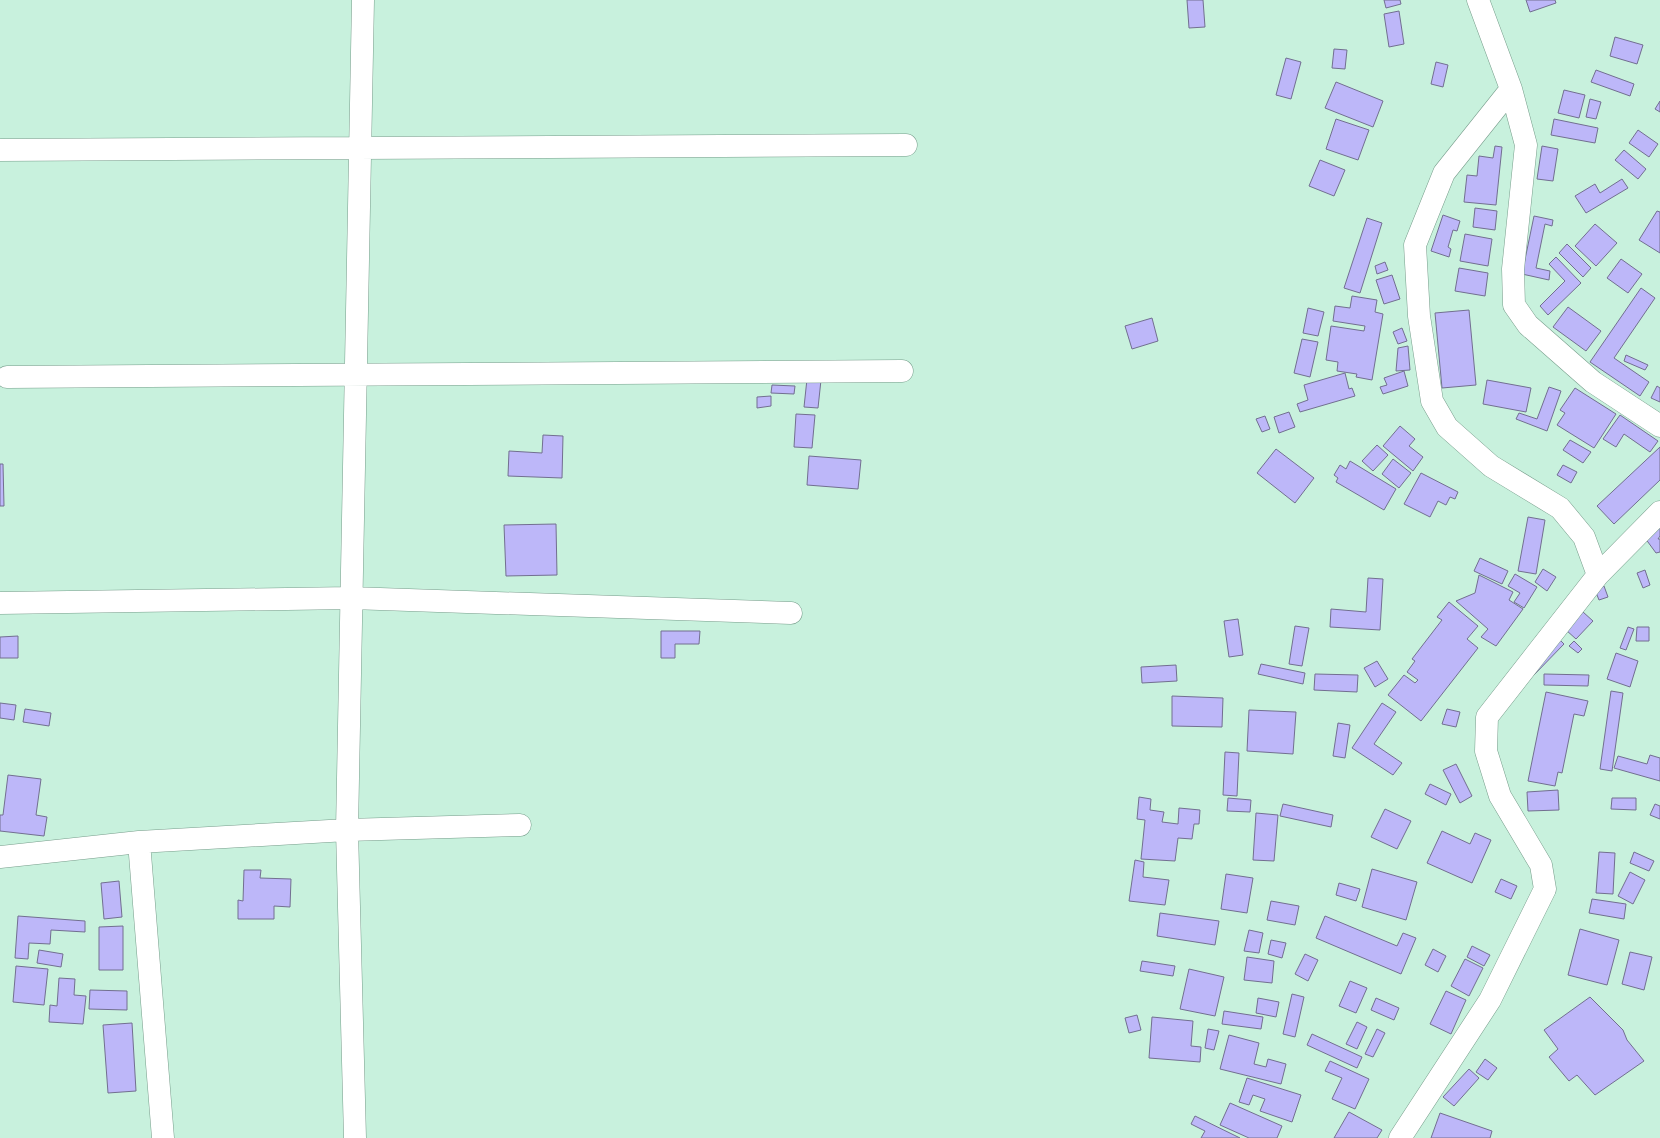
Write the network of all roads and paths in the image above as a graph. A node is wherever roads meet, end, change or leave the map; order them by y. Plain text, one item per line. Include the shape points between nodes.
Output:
1 (363, 0) edge
2 (1478, 0) edge
3 (1511, 89) junction
4 (906, 145) dead end
5 (360, 147) junction
6 (0, 150) edge
7 (902, 371) dead end
8 (356, 374) junction
9 (7, 377) dead end
10 (1660, 426) edge
11 (1660, 512) edge
12 (1598, 575) junction
13 (351, 598) junction
14 (0, 603) edge
15 (791, 613) dead end
16 (520, 825) dead end
17 (347, 830) junction
18 (138, 842) junction
19 (0, 857) edge
20 (163, 1138) edge
21 (355, 1138) edge
22 (1400, 1138) edge

1 - 5 street
2 - 3 street
3 - 10 street via 1526,145 1513,269 1514,305 1528,325 1593,382
3 - 12 street via 1444,173 1415,245 1419,316 1432,401 1447,427 1491,466 1560,508 1584,537
4 - 5 street
5 - 6 street
5 - 8 street
7 - 8 street
8 - 9 street
8 - 13 street
11 - 12 street
12 - 22 street via 1487,717 1486,751 1500,796 1541,865 1545,889 1490,1000
13 - 14 street
13 - 15 street
13 - 17 street
16 - 17 street
17 - 18 street
17 - 21 street
18 - 19 street
18 - 20 street

